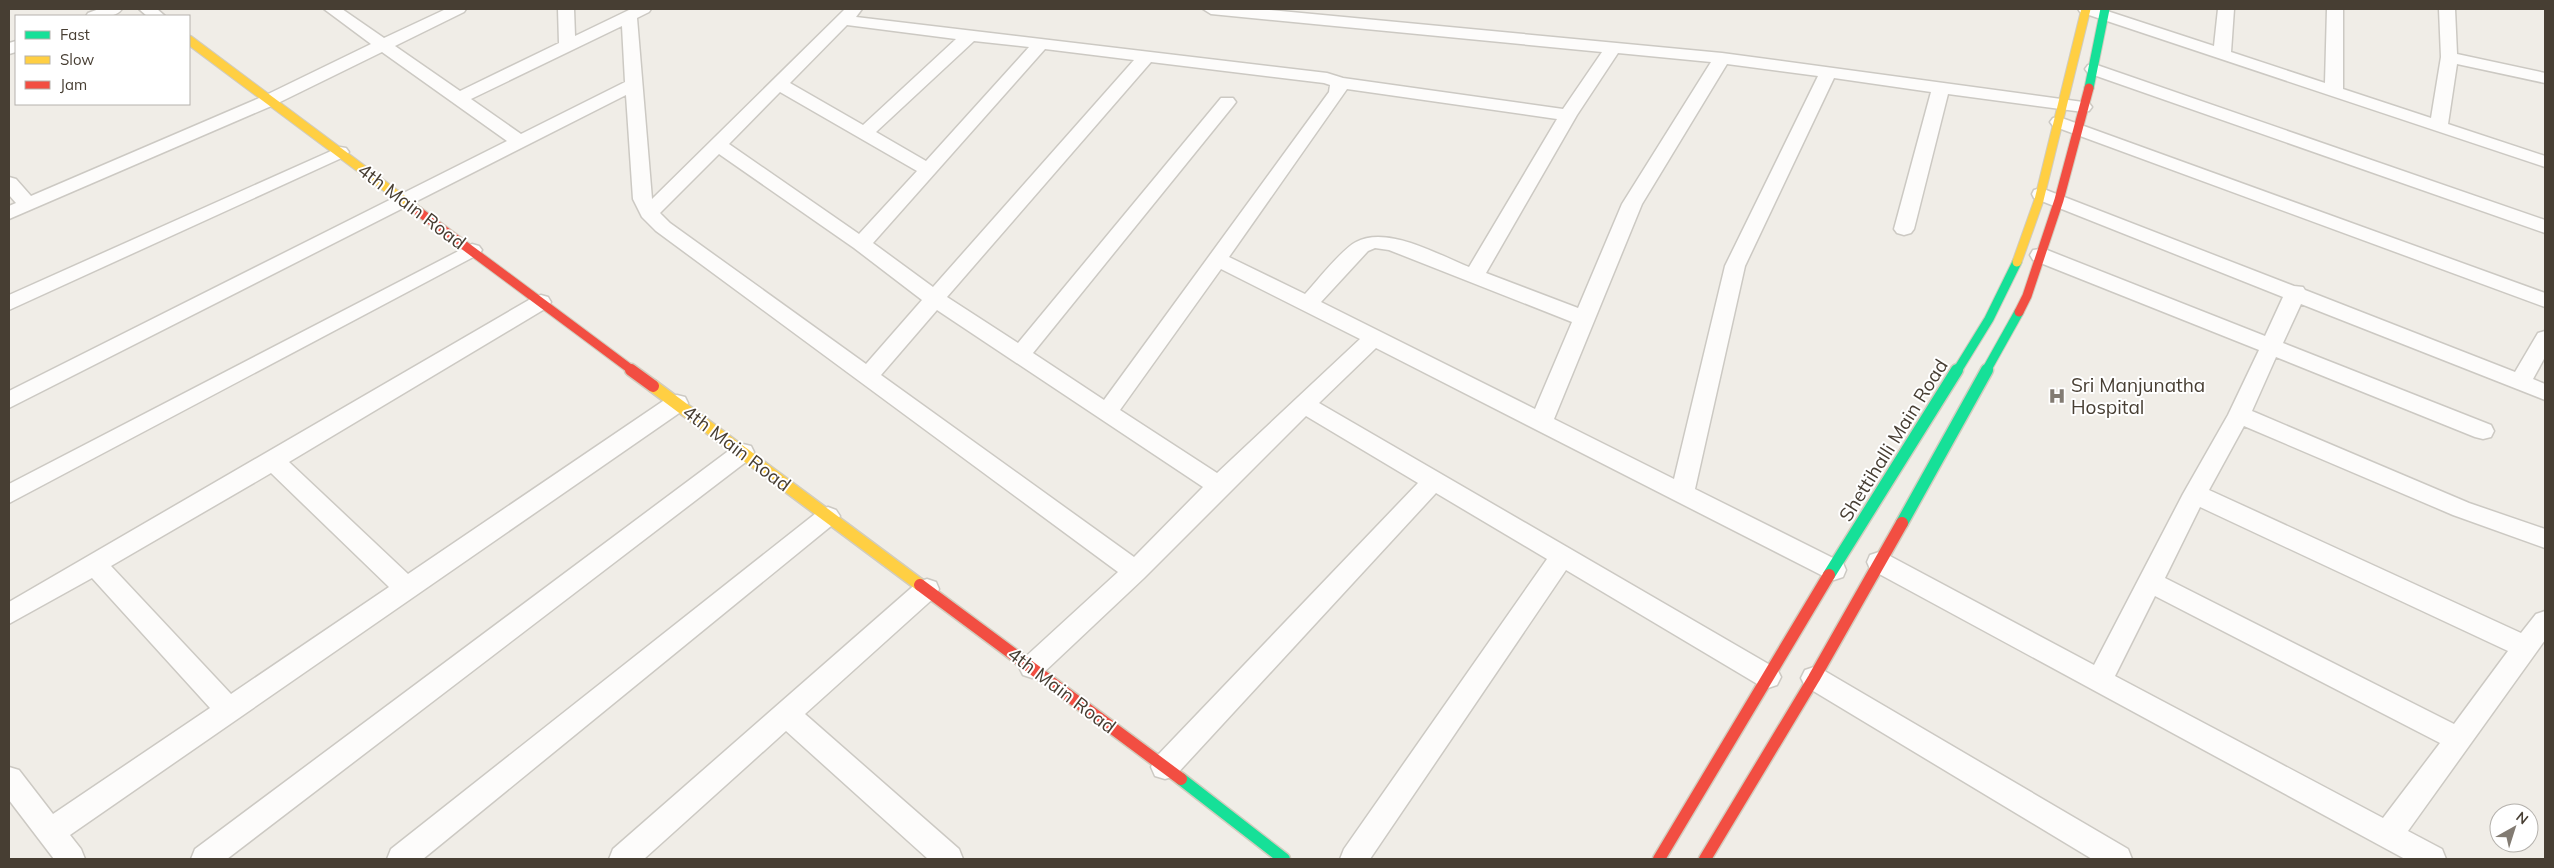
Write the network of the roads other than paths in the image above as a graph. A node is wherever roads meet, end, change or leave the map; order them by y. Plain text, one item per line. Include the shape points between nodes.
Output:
1 (114, 9) edge
2 (332, 9) edge
3 (458, 9) edge
4 (566, 9) edge
5 (1211, 9) edge
6 (2086, 9) edge
7 (2226, 9) edge
8 (2335, 9) edge
9 (2446, 9) edge
10 (2105, 11) edge
11 (636, 12) edge
12 (848, 14) edge
13 (97, 15) edge
14 (970, 35) junction
15 (190, 41) edge
16 (385, 44) junction
17 (1041, 44) junction
18 (567, 45) junction
19 (1613, 48) junction
20 (2222, 53) junction
21 (1147, 56) junction
22 (2449, 57) junction
23 (1722, 58) junction
24 (2094, 69) junction
25 (1829, 72) junction
26 (2545, 78) edge
27 (1339, 83) junction
28 (634, 84) junction
29 (779, 84) junction
30 (1940, 88) junction
31 (2334, 90) junction
32 (457, 99) junction
33 (270, 100) junction
34 (1227, 102) dead end
35 (2084, 107) junction
36 (2060, 113) junction
37 (1568, 115) junction
38 (2439, 126) junction
39 (2078, 129) junction
40 (864, 133) junction
41 (522, 142) junction
42 (717, 144) junction
43 (340, 152) junction
44 (2545, 162) edge
45 (929, 170) junction
46 (9, 183) edge
47 (2050, 197) junction
48 (406, 201) junction
49 (28, 204) junction
50 (9, 213) edge
51 (649, 213) junction
52 (2545, 227) edge
53 (1904, 229) dead end
54 (861, 244) junction
55 (472, 250) junction
56 (2040, 255) junction
57 (1218, 259) junction
58 (1474, 276) junction
59 (2296, 292) junction
60 (935, 299) junction
61 (2545, 300) edge
62 (541, 302) junction
63 (9, 303) edge
64 (1307, 304) junction
65 (1583, 318) junction
66 (1374, 338) junction
67 (2271, 346) junction
68 (2543, 348) edge
69 (1020, 355) junction
70 (868, 375) junction
71 (2521, 381) junction
72 (2545, 392) edge
73 (9, 400) edge
74 (677, 403) junction
75 (1304, 405) junction
76 (1107, 412) junction
77 (2239, 415) junction
78 (1541, 422) junction
79 (2483, 431) dead end
80 (743, 452) junction
81 (273, 461) junction
82 (1433, 482) junction
83 (1219, 486) junction
84 (9, 494) edge
85 (1682, 494) junction
86 (2195, 494) junction
87 (828, 516) junction
88 (2545, 539) edge
89 (1562, 557) junction
90 (1879, 562) junction
91 (94, 564) junction
92 (1834, 570) junction
93 (1135, 571) junction
94 (2150, 582) junction
95 (407, 588) junction
96 (927, 589) junction
97 (9, 614) edge
98 (2545, 622) edge
99 (2526, 647) junction
100 (1032, 668) junction
101 (1768, 677) junction
102 (1814, 678) junction
103 (2100, 680) junction
104 (228, 710) junction
105 (786, 714) junction
106 (2458, 739) junction
107 (1164, 767) junction
108 (9, 778) edge
109 (50, 832) junction
110 (2388, 835) junction
111 (71, 859) edge
112 (205, 859) edge
113 (401, 859) edge
114 (623, 859) edge
115 (948, 859) edge
116 (1284, 859) edge
117 (1354, 859) edge
118 (1659, 859) edge
119 (1705, 859) edge
120 (2118, 859) edge
121 (2432, 859) edge

1 - 13 street
2 - 16 street
3 - 16 street
4 - 18 street
5 - 19 street
6 - 10 street
6 - 36 main road, Shettihalli Main Road
7 - 20 street
8 - 31 street
9 - 22 street
10 - 20 street
10 - 24 main road, Shettihalli Main Road
11 - 18 street
11 - 28 street
12 - 14 street
12 - 29 street
14 - 17 street
14 - 40 street
15 - 33 main road, 4th Main Road
16 - 32 street
16 - 33 street
17 - 21 street
17 - 45 street
18 - 32 street
19 - 23 street
19 - 37 street
20 - 31 street
21 - 27 street via 1327,78
21 - 60 street
22 - 26 street
22 - 38 street
23 - 25 street
23 - 65 street via 1632,204
24 - 35 main road, Shettihalli Main Road
24 - 52 street
25 - 30 street
25 - 85 street via 1735,266
27 - 37 street
27 - 57 street via 1338,92
28 - 41 street
28 - 51 street via 643,199
29 - 40 street
29 - 42 street
30 - 36 street
30 - 53 street
31 - 38 street
32 - 41 street
33 - 43 main road, 4th Main Road
33 - 49 street
34 - 69 street
35 - 36 street
35 - 39 main road, Shettihalli Main Road
36 - 39 street
36 - 47 main road, Shettihalli Main Road
37 - 58 street
38 - 44 street
39 - 47 main road, Shettihalli Main Road
39 - 61 street
40 - 45 street
41 - 48 street
42 - 51 street
42 - 54 street
43 - 48 main road, 4th Main Road
43 - 63 street
45 - 54 street
46 - 49 street
47 - 56 main road, Shettihalli Main Road
47 - 59 street
47 - 92 main road, Shettihalli Main Road via 1989,319
48 - 55 main road, 4th Main Road
48 - 73 street
49 - 50 street
51 - 70 street via 663,227
54 - 60 street
55 - 62 main road, 4th Main Road
55 - 84 street
56 - 67 street
56 - 90 main road, Shettihalli Main Road via 2027,296
57 - 64 street
57 - 76 street
58 - 64 street via 1392,244 1372,242 1361,247
58 - 65 street
59 - 67 street
59 - 71 street
60 - 69 street
60 - 70 street
62 - 74 main road, 4th Main Road
62 - 81 street
64 - 66 street
65 - 78 street
66 - 75 street
66 - 78 street
67 - 77 street
67 - 79 street
68 - 71 street
69 - 76 street
70 - 93 street
71 - 72 street
74 - 80 main road, 4th Main Road
74 - 95 street
75 - 82 street
75 - 83 street
76 - 83 street
77 - 86 street
77 - 88 street via 2461,509
78 - 85 street
80 - 87 main road, 4th Main Road
80 - 112 street
81 - 91 street
81 - 95 street
82 - 89 street
82 - 107 street
83 - 93 street
85 - 92 street
86 - 94 street
86 - 99 street
87 - 96 main road, 4th Main Road
87 - 113 street
89 - 101 street
89 - 117 street
90 - 102 main road, Shettihalli Main Road
90 - 103 street
91 - 97 street
91 - 104 street
92 - 101 main road, Shettihalli Main Road
93 - 100 street
94 - 103 street
94 - 106 street
95 - 104 street
96 - 100 main road, 4th Main Road
96 - 105 street
98 - 99 street
99 - 106 street
100 - 107 main road, 4th Main Road
101 - 118 main road, Shettihalli Main Road
102 - 119 main road, Shettihalli Main Road
102 - 120 street
103 - 110 street
104 - 109 street
105 - 114 street
105 - 115 street
106 - 110 street
107 - 116 main road, 4th Main Road
108 - 109 street
109 - 111 street
110 - 121 street

